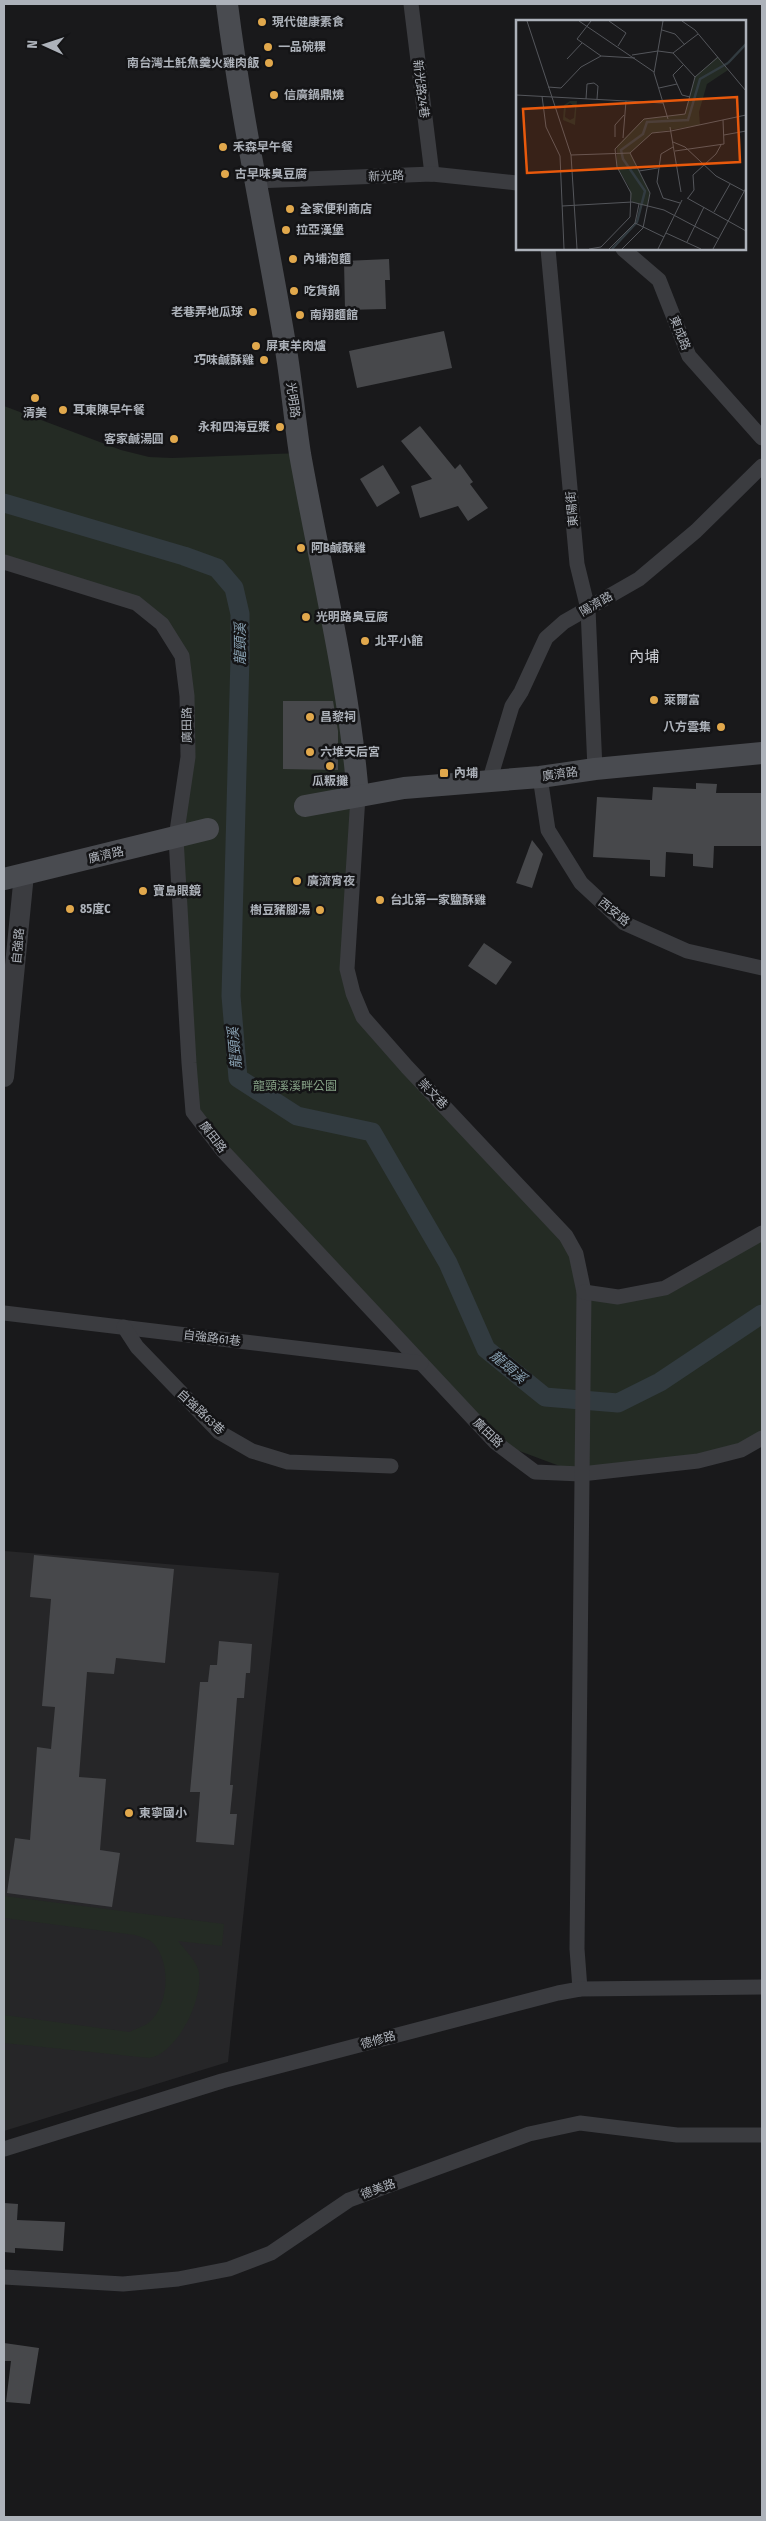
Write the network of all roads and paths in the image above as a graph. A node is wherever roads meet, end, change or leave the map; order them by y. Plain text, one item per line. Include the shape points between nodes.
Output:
1 (227, 4) edge
2 (411, 4) edge
3 (432, 174) junction
4 (255, 181) junction
5 (516, 184) edge
6 (548, 250) edge
7 (624, 250) edge
8 (762, 438) edge
9 (762, 466) edge
10 (4, 562) edge
11 (588, 609) junction
12 (762, 753) edge
13 (595, 769) junction
14 (540, 777) junction
15 (489, 782) junction
16 (358, 796) junction
17 (305, 806) dead end
18 (208, 829) dead end
19 (176, 838) junction
20 (14, 876) edge
21 (762, 968) edge
22 (4, 1077) edge
23 (762, 1233) edge
24 (584, 1292) junction
25 (4, 1313) edge
26 (124, 1327) junction
27 (421, 1363) junction
28 (762, 1438) edge
29 (391, 1466) dead end
30 (581, 1474) junction
31 (762, 1986) edge
32 (580, 1989) junction
33 (762, 2135) edge
34 (4, 2150) edge
35 (4, 2277) edge

1 - 4 main road, 光明路
2 - 3 street, 新光路24巷
3 - 4 street, 新光路
3 - 5 street, 新光路
4 - 16 main road, 光明路 via 284,339 300,453 327,589
6 - 11 street, 東陽街 via 577,564
7 - 8 street, 東成路 via 659,280 689,356
9 - 11 street, 陽濟路 via 696,531 639,579
10 - 19 street, 廣田路 via 136,603 162,624 182,656 187,696 188,757
11 - 13 street, 東陽街
11 - 15 street, 陽濟路 via 564,622 546,638 512,706
12 - 13 main road, 廣濟路
13 - 14 main road, 廣濟路
14 - 15 main road, 廣濟路
14 - 21 street, 西安路 via 548,830 581,884 624,923 687,951
15 - 16 main road, 廣濟路 via 404,788
16 - 17 main road, 廣濟路
16 - 24 street, 崇文巷 via 347,969 363,1017 566,1236 576,1254
18 - 19 main road, 廣濟路
19 - 20 main road, 廣濟路
19 - 27 street, 廣田路 via 194,1112 223,1151
20 - 22 street, 自強路
23 - 24 street via 665,1288 618,1297
24 - 30 street, 崇文巷
25 - 26 street, 自強路61巷
26 - 27 street, 自強路61巷
26 - 29 street, 自強路63巷 via 137,1347 219,1432 252,1451 288,1462
27 - 30 street, 廣田路 via 496,1442 535,1472
28 - 30 street, 廣田路 via 742,1450 698,1461
30 - 32 street, 崇文巷 via 577,1949
31 - 32 street, 德修路
32 - 34 street, 德修路 via 222,2081
33 - 35 street, 德美路 via 677,2135 580,2122 529,2134 349,2200 271,2253 229,2269 178,2279 123,2284

